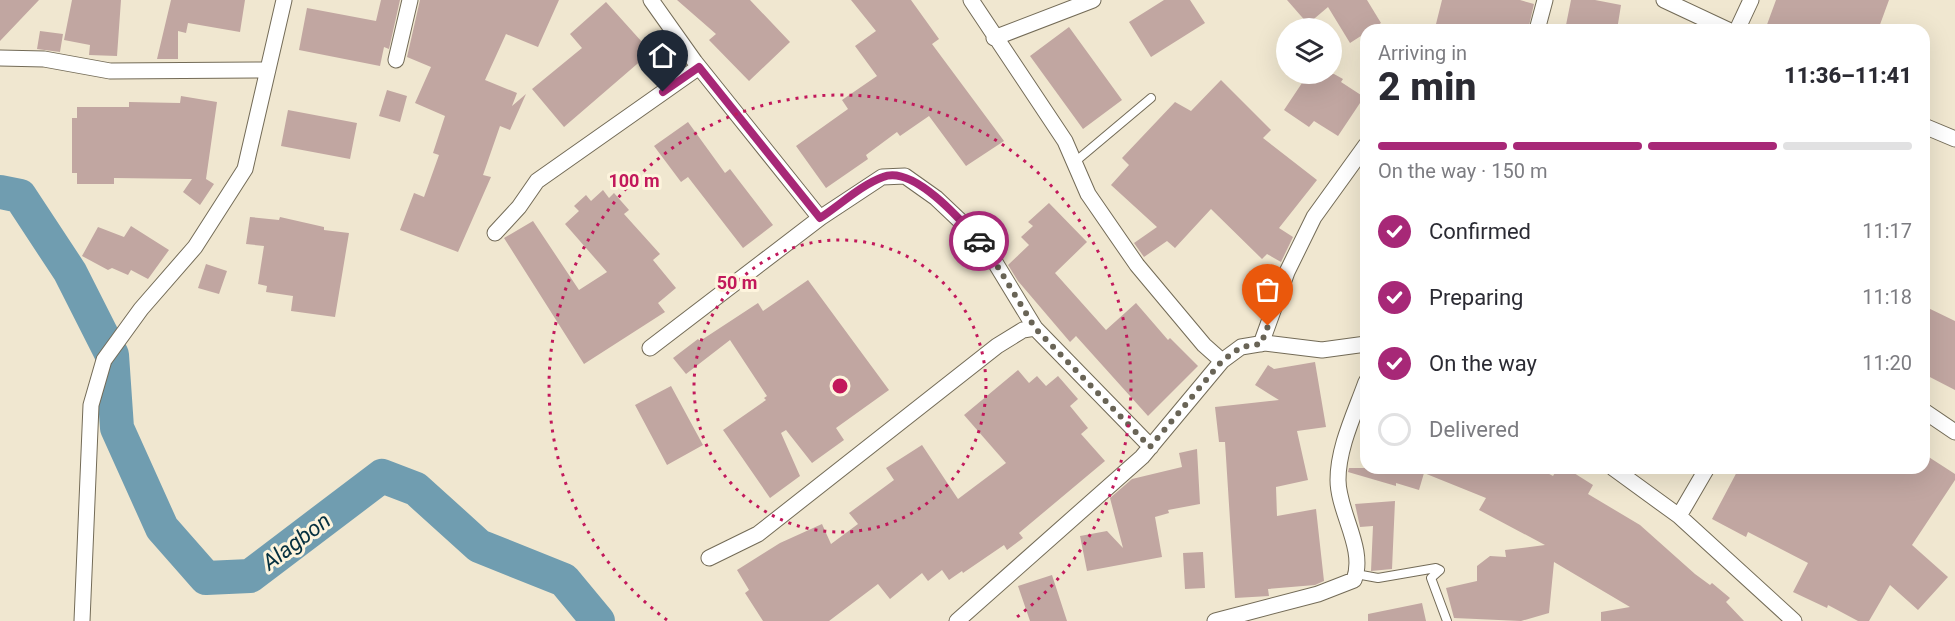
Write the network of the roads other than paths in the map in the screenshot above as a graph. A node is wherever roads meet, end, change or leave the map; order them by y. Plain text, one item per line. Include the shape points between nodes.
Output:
1 (284, 0) edge
2 (410, 0) edge
3 (651, 0) edge
4 (971, 0) edge
5 (1093, 0) edge
6 (1545, 0) edge
7 (1664, 0) edge
8 (1751, 0) edge
9 (1539, 24) edge
10 (1715, 24) edge
11 (1740, 24) edge
12 (994, 38) junction
13 (0, 58) edge
14 (396, 60) dead end
15 (699, 67) junction
16 (268, 70) junction
17 (1151, 98) dead end
18 (1930, 129) edge
19 (1955, 139) edge
20 (1360, 153) edge
21 (1076, 161) junction
22 (820, 218) junction
23 (495, 233) dead end
24 (1035, 328) junction
25 (1261, 344) junction
26 (1360, 345) edge
27 (650, 348) dead end
28 (1222, 361) junction
29 (1360, 399) edge
30 (1930, 415) edge
31 (1955, 432) edge
32 (1150, 447) junction
33 (1622, 474) edge
34 (1704, 474) edge
35 (1679, 516) junction
36 (709, 558) dead end
37 (1356, 574) junction
38 (82, 621) edge
39 (957, 621) edge
40 (1215, 621) edge
41 (1447, 621) edge
42 (1794, 621) edge

1 - 16 street
2 - 14 street
3 - 15 street
4 - 12 street
5 - 12 street
6 - 9 street
7 - 10 street
8 - 11 street
12 - 21 street
13 - 16 street via 44,59 110,70
15 - 22 street
15 - 23 street via 537,181
16 - 38 street via 245,169 195,247 141,309 104,360 91,405
17 - 21 lane
18 - 19 street
20 - 25 street via 1314,217 1287,272
21 - 28 street via 1088,194 1137,265
22 - 24 street via 882,177 905,176 936,198 973,233
22 - 27 street
24 - 32 street
24 - 36 street via 1023,330 997,346 758,534
25 - 26 street via 1322,350
25 - 28 street via 1241,347
28 - 32 street
29 - 37 street via 1345,441 1338,481 1358,564
30 - 31 street
32 - 39 street
33 - 35 street
34 - 35 street
35 - 42 street
37 - 40 street via 1349,584
37 - 41 lane via 1378,578 1437,568 1440,570 1431,578

